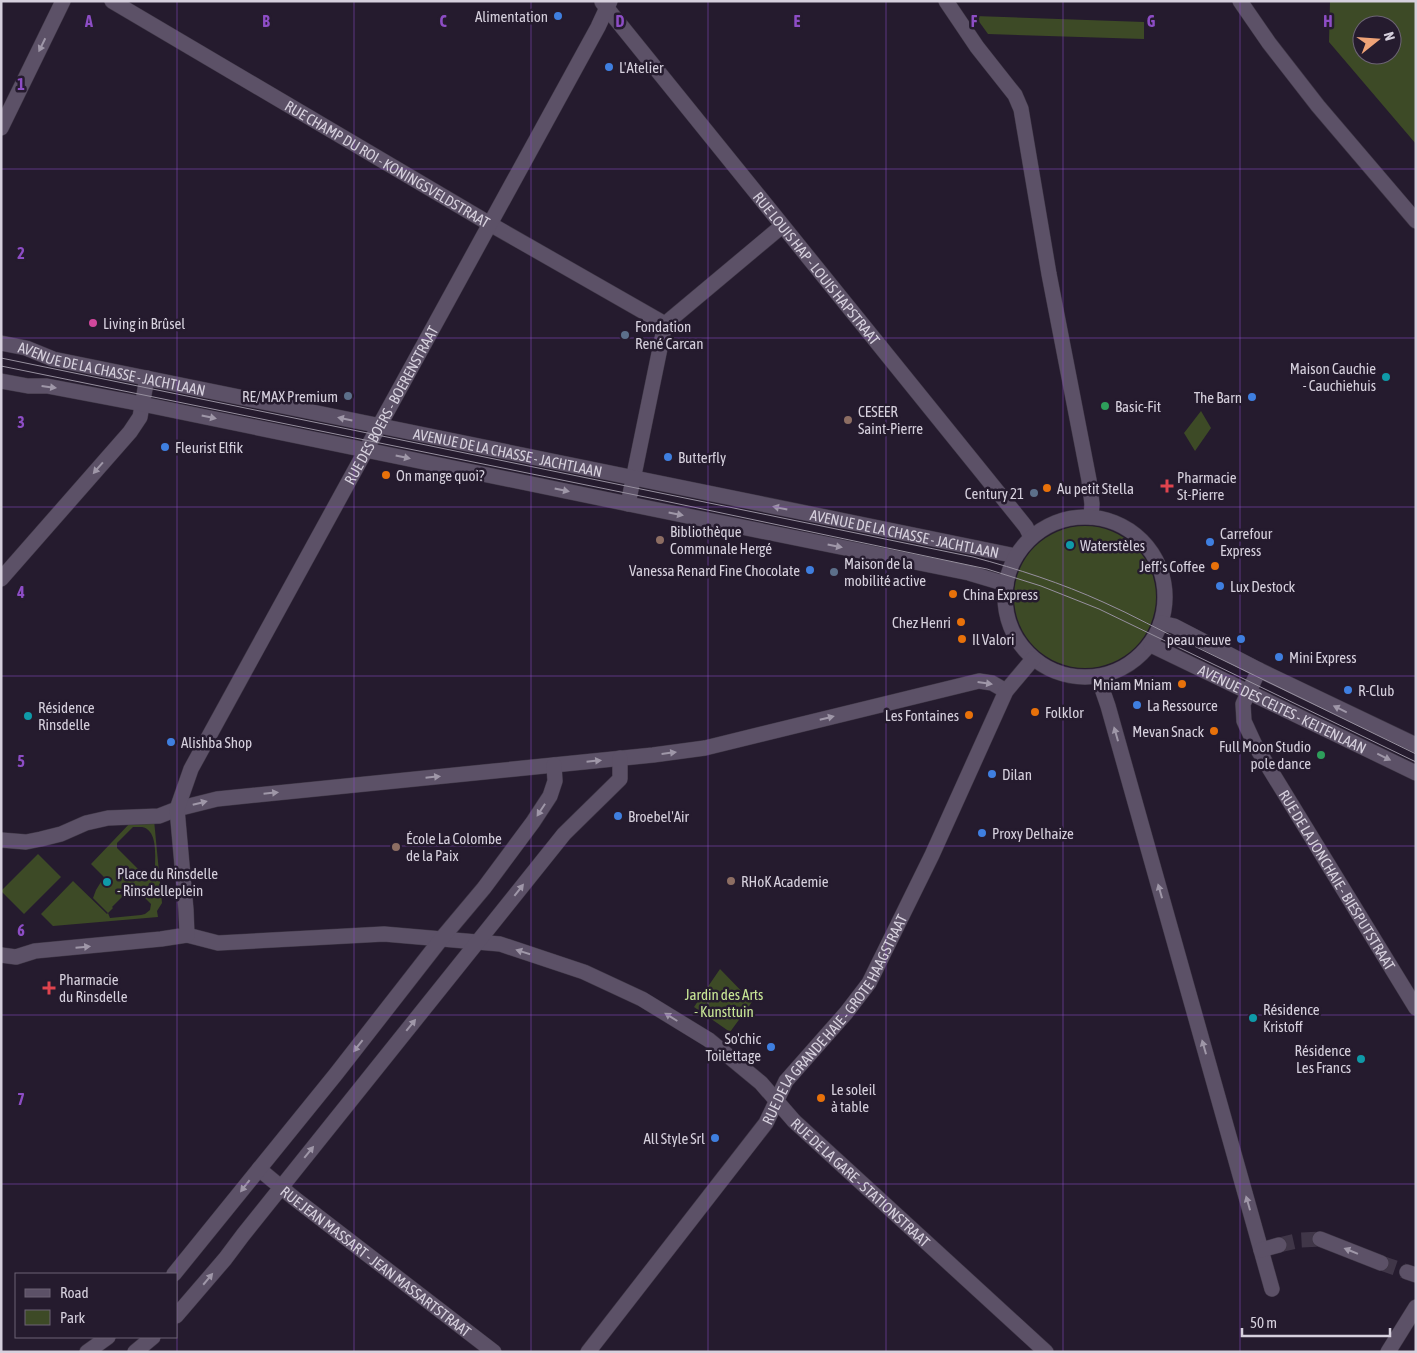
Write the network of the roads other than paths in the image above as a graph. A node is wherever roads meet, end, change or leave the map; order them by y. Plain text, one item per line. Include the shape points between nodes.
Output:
1 (63, 1) edge
2 (112, 1) edge
3 (946, 1) edge
4 (1240, 1) edge
5 (606, 4) edge
6 (1, 128) edge
7 (1416, 222) edge
8 (490, 224) junction
9 (782, 226) junction
10 (665, 324) junction
11 (1, 343) edge
12 (147, 378) junction
13 (1, 381) edge
14 (142, 404) junction
15 (379, 426) junction
16 (365, 450) junction
17 (633, 478) junction
18 (628, 504) junction
19 (1091, 517) junction
20 (1031, 538) junction
21 (1016, 556) junction
22 (1, 579) edge
23 (1006, 584) junction
24 (1161, 623) junction
25 (1151, 645) junction
26 (1033, 659) junction
27 (1259, 670) junction
28 (1098, 677) junction
29 (1006, 691) junction
30 (1248, 692) junction
31 (1416, 745) edge
32 (620, 758) junction
33 (554, 765) junction
34 (1416, 773) edge
35 (177, 809) junction
36 (1, 840) edge
37 (187, 935) junction
38 (442, 938) junction
39 (478, 942) junction
40 (1, 955) edge
41 (1416, 1008) edge
42 (777, 1101) junction
43 (259, 1169) junction
44 (281, 1187) junction
45 (1320, 1239) tunnel mouth
46 (1279, 1246) tunnel mouth
47 (1262, 1250) junction
48 (1381, 1263) tunnel mouth
49 (175, 1273) edge
50 (1272, 1289) dead end
51 (1416, 1307) edge
52 (178, 1314) edge
53 (152, 1338) edge
54 (108, 1343) edge
55 (87, 1352) edge
56 (135, 1352) edge
57 (494, 1352) edge
58 (588, 1352) edge
59 (1046, 1352) edge
60 (1388, 1352) edge

1 -> 6 street
2 - 8 street, RUE CHAMP DU ROI - KONINGSVELDSTRAAT
3 - 19 street via 1021,109 1089,480
4 - 7 street via 1318,106
5 - 8 street, RUE DES BOERS - BOERENSTRAAT via 598,26
5 - 9 street, RUE LOUIS HAP - LOUIS HAPSTRAAT
8 - 10 street, RUE CHAMP DU ROI - KONINGSVELDSTRAAT
8 - 15 street, RUE DES BOERS - BOERENSTRAAT
9 - 10 street
9 - 20 street, RUE LOUIS HAP - LOUIS HAPSTRAAT via 1026,527
10 - 17 street
11 - 12 street, AVENUE DE LA CHASSE - JACHTLAAN via 53,359
12 - 14 street
15 -> 12 street, AVENUE DE LA CHASSE - JACHTLAAN
13 -> 14 street, AVENUE DE LA CHASSE - JACHTLAAN
14 -> 16 street, AVENUE DE LA CHASSE - JACHTLAAN
14 -> 22 street via 140,417 130,432
15 - 16 street, RUE DES BOERS - BOERENSTRAAT
15 - 17 street, AVENUE DE LA CHASSE - JACHTLAAN
16 -> 18 street, AVENUE DE LA CHASSE - JACHTLAAN
16 - 35 street, RUE DES BOERS - BOERENSTRAAT via 191,769
17 - 18 street
21 -> 17 street, AVENUE DE LA CHASSE - JACHTLAAN
18 -> 23 street, AVENUE DE LA CHASSE - JACHTLAAN via 969,573
19 - 20 street via 1059,521
19 - 24 street via 1114,522 1130,530 1154,557 1165,592
20 - 21 street
21 - 23 street
23 - 26 street via 1005,605 1011,629
24 - 25 street
24 - 27 street, AVENUE DES CELTES - KELTENLAAN via 1174,626
25 - 28 street via 1128,665
25 - 30 street, AVENUE DES CELTES - KELTENLAAN
26 - 28 street via 1064,675
26 - 29 street, RUE DE LA GRANDE HAIE - GROTE HAAGSTRAAT
27 - 30 street, RUE DE LA JONCHAIE - BIESPUTSTRAAT
31 -> 27 street, AVENUE DES CELTES - KELTENLAAN
47 -> 28 street
32 -> 29 street via 705,748 979,681 992,683
29 - 42 street, RUE DE LA GRANDE HAIE - GROTE HAAGSTRAAT via 932,855 868,983 786,1081
30 -> 34 street, AVENUE DES CELTES - KELTENLAAN
30 - 41 street, RUE DE LA JONCHAIE - BIESPUTSTRAAT via 1243,704 1244,721 1255,745
33 -> 32 street
39 -> 32 street via 564,834 620,779
35 -> 33 street via 222,798
33 -> 38 street via 555,781 550,796 484,888
35 - 36 street via 159,816 108,818 86,823 41,840
35 - 37 street
37 - 38 street, RUE DE LA GARE - STATIONSTRAAT via 218,943 384,934
40 -> 37 street via 16,958 35,951
38 - 39 street, RUE DE LA GARE - STATIONSTRAAT
38 -> 43 street
42 -> 39 street, RUE DE LA GARE - STATIONSTRAAT via 761,1083 708,1040 642,999 584,972 500,944
44 -> 39 street
42 - 58 street, RUE DE LA GRANDE HAIE - GROTE HAAGSTRAAT via 766,1123
42 - 59 street, RUE DE LA GARE - STATIONSTRAAT via 794,1121
43 - 44 street, RUE JEAN MASSART - JEAN MASSARTSTRAAT
43 -> 49 street
52 -> 44 street
44 - 57 street, RUE JEAN MASSART - JEAN MASSARTSTRAAT
48 -> 45 street
46 - 47 street
47 - 50 street
51 - 60 street
53 - 56 street
54 - 55 street

